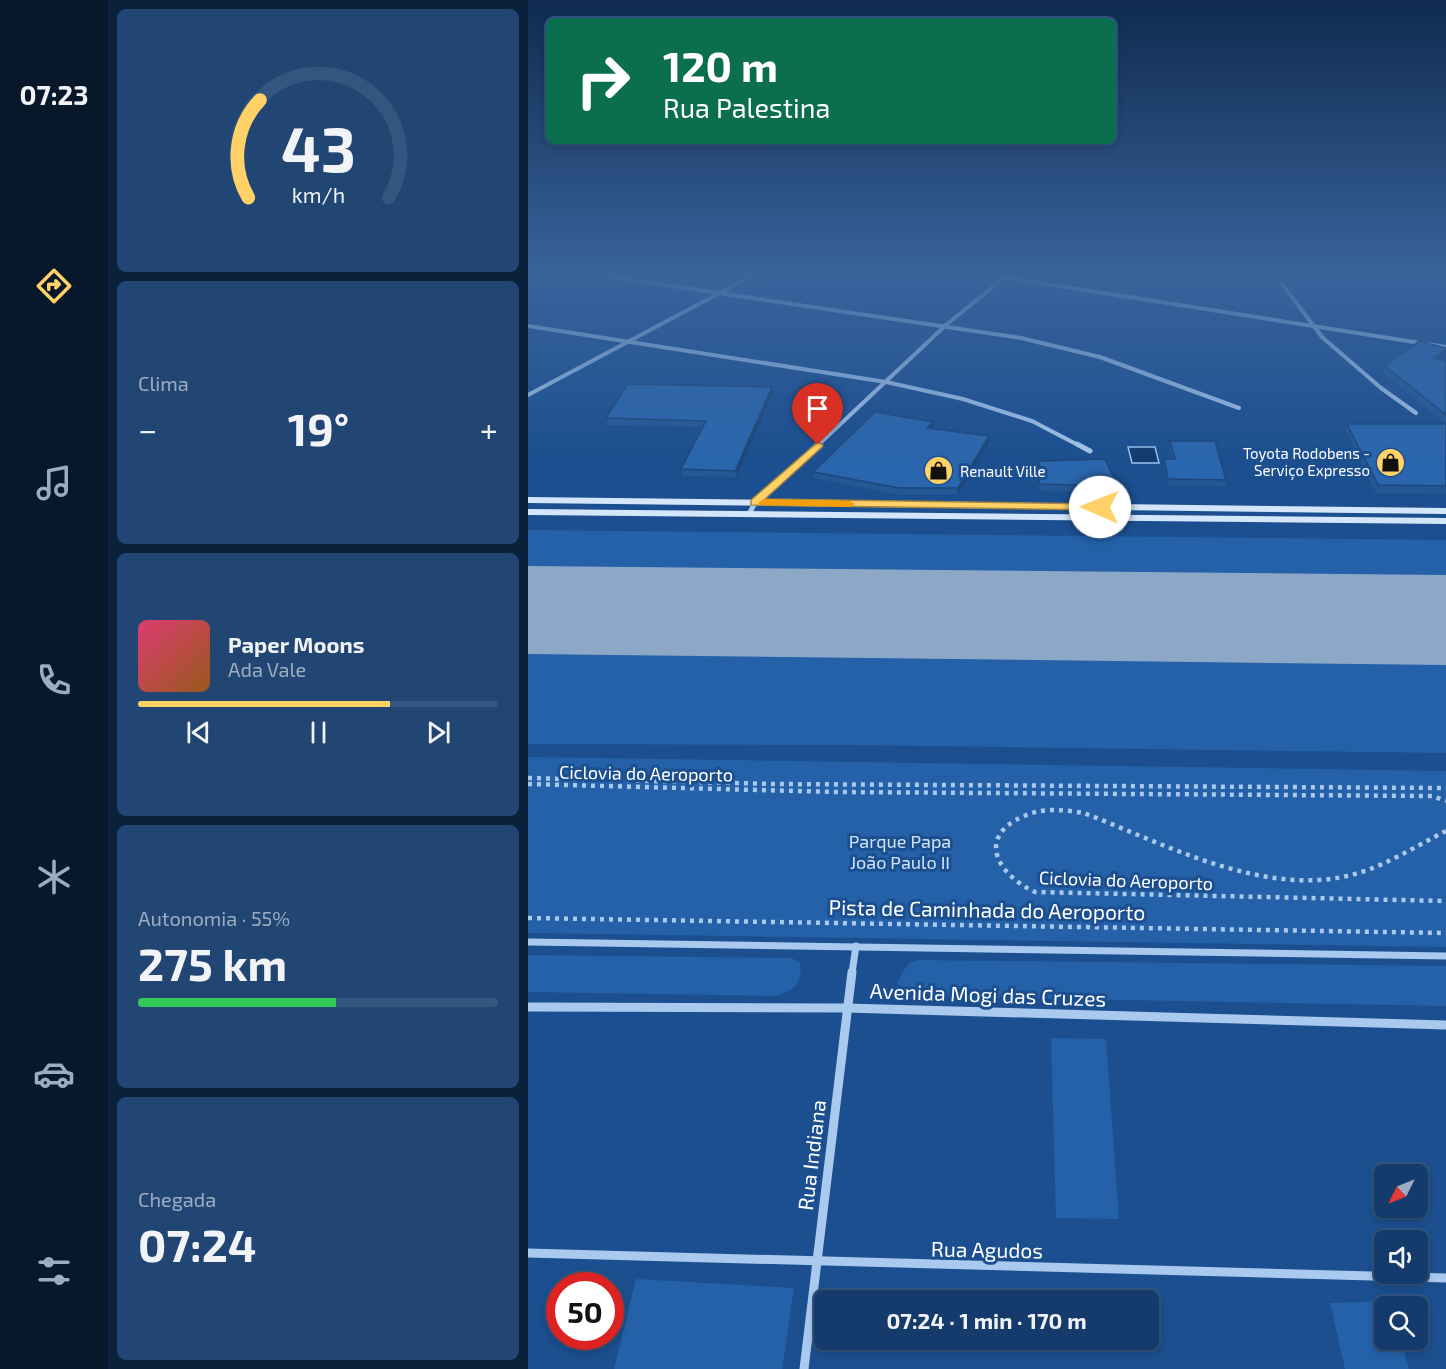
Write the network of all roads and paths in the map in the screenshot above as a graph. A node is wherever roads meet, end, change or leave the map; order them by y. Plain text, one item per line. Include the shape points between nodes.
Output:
1 (586, 336) edge
2 (641, 336) edge
3 (935, 336) edge
4 (1009, 336) edge
5 (1321, 336) edge
6 (1376, 336) edge
7 (628, 343) junction
8 (1446, 347) edge
9 (886, 382) junction
10 (528, 395) edge
11 (1239, 408) dead end
12 (1416, 412) dead end
13 (1090, 451) dead end
14 (528, 500) edge
15 (755, 503) junction
16 (695, 508) junction
17 (812, 509) junction
18 (1446, 511) edge
19 (528, 512) edge
20 (749, 514) junction
21 (1446, 521) edge
22 (528, 778) edge
23 (528, 784) edge
24 (1446, 788) edge
25 (1446, 801) edge
26 (1446, 831) edge
27 (1446, 901) edge
28 (528, 918) edge
29 (1446, 933) edge
30 (528, 942) edge
31 (856, 946) junction
32 (1446, 956) edge
33 (528, 1007) edge
34 (846, 1008) junction
35 (1446, 1025) edge
36 (528, 1253) edge
37 (817, 1262) junction
38 (1446, 1278) edge
39 (804, 1369) edge

1 - 7 street
2 - 7 street
3 - 9 street
4 - 11 street via 1100,357
5 - 12 street via 1381,388
6 - 8 street
7 - 9 street
7 - 10 street
9 - 13 street via 963,399 1032,421
9 - 15 street
14 - 16 main road
15 - 16 main road
15 - 17 main road
15 - 20 street
16 - 19 main road
16 - 20 main road
17 - 18 main road
17 - 20 main road
17 - 21 main road
22 - 24 path, Ciclovia do Aeroporto via 785,784
23 - 25 path, Ciclovia do Aeroporto via 835,792 1432,796
26 - 27 path, Ciclovia do Aeroporto via 1370,869 1332,878 1248,875 1084,813 1060,810 1033,813 1011,823 998,838 996,849 998,866 1006,875 1035,892
28 - 29 path, Pista de Caminhada do Aeroporto
30 - 31 street
31 - 32 street
31 - 34 street, Rua Indiana
33 - 34 street, Avenida Mogi das Cruzes
34 - 35 street, Avenida Mogi das Cruzes
34 - 37 street, Rua Indiana
36 - 37 street, Rua Agudos
37 - 38 street, Rua Agudos
37 - 39 street, Rua Indiana

